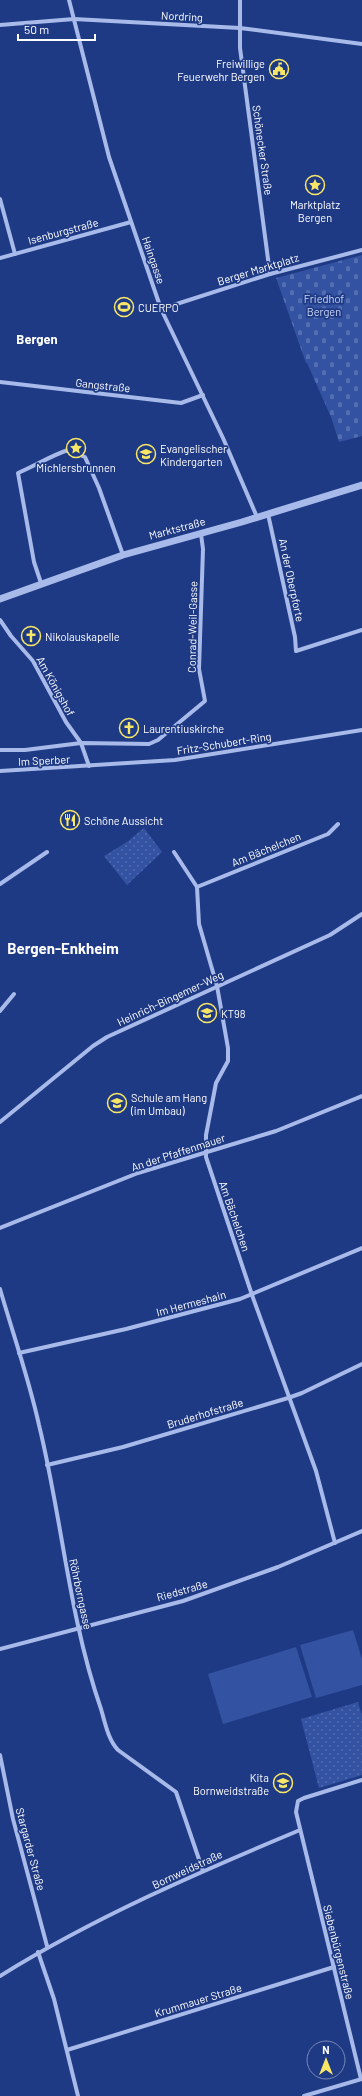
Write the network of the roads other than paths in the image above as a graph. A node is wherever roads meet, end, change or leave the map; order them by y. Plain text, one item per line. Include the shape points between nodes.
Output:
1 (69, 0) edge
2 (240, 0) edge
3 (74, 20) junction
4 (0, 25) edge
5 (240, 28) junction
6 (362, 44) edge
7 (0, 199) edge
8 (131, 222) junction
9 (362, 250) edge
10 (15, 254) junction
11 (0, 258) edge
12 (270, 274) junction
13 (161, 309) junction
14 (0, 382) edge
15 (203, 395) junction
16 (362, 485) edge
17 (268, 514) junction
18 (256, 517) junction
19 (201, 534) junction
20 (123, 555) junction
21 (41, 583) junction
22 (0, 599) edge
23 (0, 620) edge
24 (362, 630) edge
25 (362, 730) edge
26 (81, 743) junction
27 (0, 750) edge
28 (89, 766) junction
29 (0, 771) edge
30 (338, 824) dead end
31 (47, 852) dead end
32 (174, 852) dead end
33 (0, 884) edge
34 (197, 887) junction
35 (362, 914) edge
36 (217, 986) junction
37 (14, 994) dead end
38 (0, 1011) edge
39 (362, 1096) edge
40 (0, 1122) edge
41 (206, 1152) junction
42 (0, 1228) edge
43 (362, 1248) edge
44 (0, 1289) edge
45 (252, 1295) junction
46 (18, 1353) junction
47 (362, 1364) edge
48 (288, 1398) junction
49 (47, 1465) junction
50 (362, 1531) edge
51 (334, 1543) junction
52 (79, 1628) junction
53 (0, 1649) edge
54 (0, 1755) edge
55 (362, 1780) edge
56 (300, 1830) junction
57 (202, 1870) junction
58 (48, 1946) junction
59 (38, 1952) junction
60 (334, 1967) junction
61 (0, 1976) edge
62 (67, 2050) junction
63 (361, 2079) edge
64 (310, 2095) edge
65 (78, 2096) edge
66 (304, 2096) edge

1 - 3 street
2 - 5 street
3 - 4 street, Nordring
3 - 5 street, Nordring
3 - 8 street, Haingasse via 109,157
5 - 6 street, Nordring
5 - 12 street, Schönecker Straße via 240,48
7 - 10 street
8 - 10 street, Isenburgstraße
8 - 13 street, Haingasse
9 - 12 street, Berger Marktplatz
10 - 11 street, Isenburgstraße
12 - 13 street, Berger Marktplatz
13 - 15 street, Haingasse
14 - 15 street, Gangstraße via 181,403
15 - 18 street, Haingasse
16 - 17 street, Marktstraße
17 - 18 street, Marktstraße
17 - 24 street, An der Oberpforte via 296,651
18 - 19 street, Marktstraße
19 - 20 street, Marktstraße
19 - 26 street, Conrad-Weil-Gasse via 203,549 199,669 205,701 158,740 148,744
20 - 21 street, Marktstraße
20 - 21 street via 85,457 68,450 52,455 18,473 34,562
21 - 22 street, Marktstraße
23 - 26 street, Am Königshof via 33,661 66,722
25 - 28 street, Fritz-Schubert-Ring via 215,755
26 - 27 street, Im Sperber via 25,750
26 - 28 street, Am Königshof
28 - 29 street, Im Sperber
30 - 34 street, Am Bächelchen via 328,834
31 - 33 street
32 - 34 street
34 - 36 street, Am Bächelchen via 199,924
35 - 36 street, Heinrich-Bingemer-Weg via 330,935
36 - 40 street, Heinrich-Bingemer-Weg via 99,1042
36 - 41 street, Am Bächelchen via 229,1055 216,1083 206,1135
37 - 38 street
39 - 41 street, An der Pfaffenmauer via 276,1131
41 - 42 street, An der Pfaffenmauer via 138,1173
41 - 45 street, Am Bächelchen via 208,1165
43 - 45 street, Im Hermeshain
44 - 46 street, Röhrborngasse
45 - 46 street, Im Hermeshain via 126,1329
45 - 48 street, Am Bächelchen
46 - 49 street, Röhrborngasse via 39,1425
47 - 48 street, Bruderhofstraße
48 - 49 street, Bruderhofstraße via 123,1447
48 - 51 street, Am Bächelchen via 316,1471
49 - 52 street, Röhrborngasse
50 - 51 street, Riedstraße
51 - 52 street, Riedstraße via 278,1567 183,1601
52 - 53 street, Riedstraße
52 - 57 street, Röhrborngasse via 95,1693 112,1743 176,1792
54 - 58 street, Stargarder Straße via 13,1819
55 - 56 street via 298,1801 296,1812
56 - 57 street, Bornweidstraße
56 - 60 street, Siebenbürgenstraße
57 - 58 street, Bornweidstraße
58 - 59 street, Bornweidstraße
59 - 61 street, Bornweidstraße
59 - 62 street via 52,1992
60 - 62 street, Krummauer Straße
60 - 63 street, Siebenbürgenstraße
62 - 65 street
63 - 64 street
64 - 66 street

